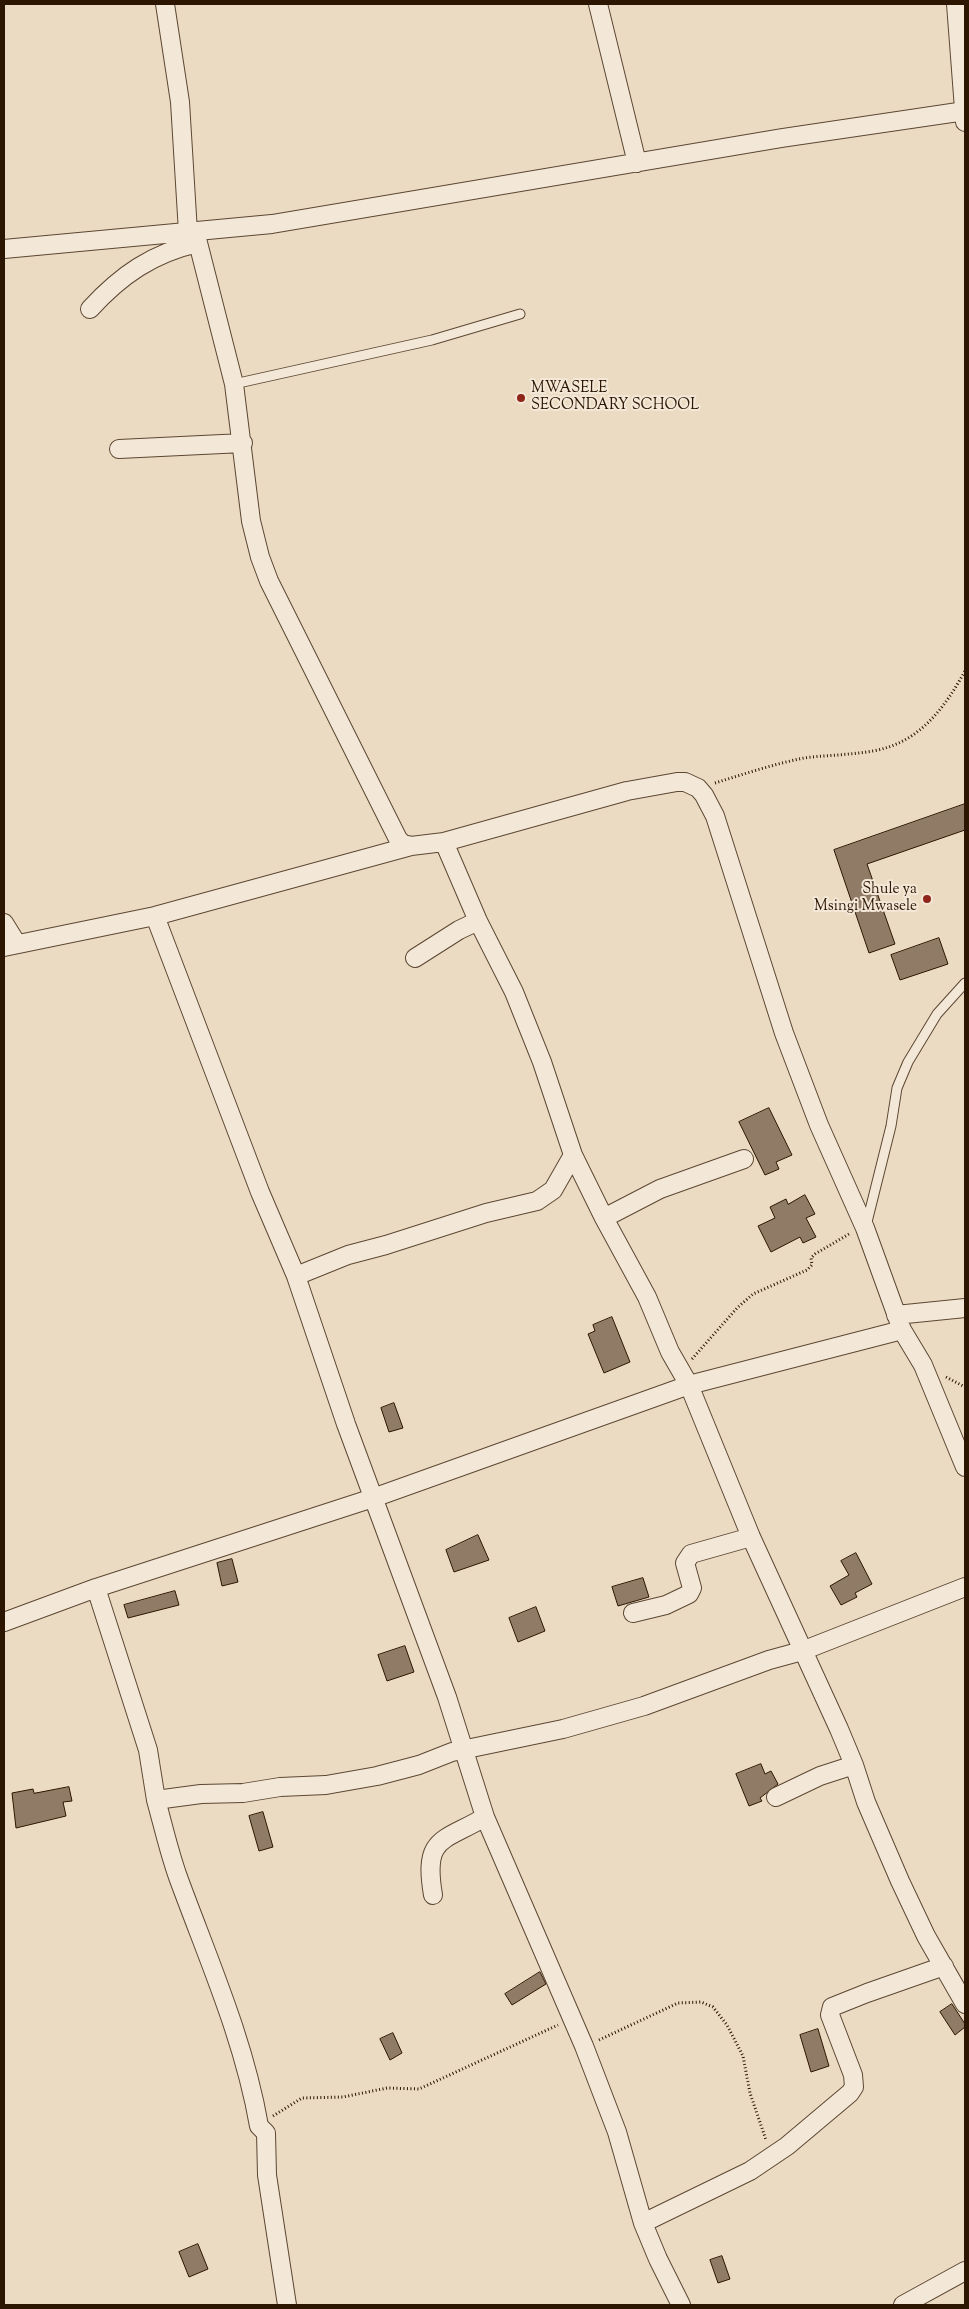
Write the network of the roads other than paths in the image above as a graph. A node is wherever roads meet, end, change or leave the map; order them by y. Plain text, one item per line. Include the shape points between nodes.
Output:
1 (165, 4) edge
2 (598, 4) edge
3 (956, 4) edge
4 (965, 115) edge
5 (637, 164) junction
6 (194, 235) junction
7 (4, 248) edge
8 (90, 310) dead end
9 (520, 314) dead end
10 (234, 384) junction
11 (243, 443) junction
12 (119, 449) dead end
13 (444, 842) junction
14 (411, 846) junction
15 (154, 916) junction
16 (478, 921) junction
17 (4, 923) edge
18 (10, 945) edge
19 (415, 958) dead end
20 (965, 983) edge
21 (573, 1155) junction
22 (744, 1159) dead end
23 (604, 1218) junction
24 (864, 1227) junction
25 (296, 1276) junction
26 (965, 1308) edge
27 (899, 1323) junction
28 (685, 1378) junction
29 (965, 1467) edge
30 (374, 1498) junction
31 (751, 1537) junction
32 (965, 1587) edge
33 (96, 1588) junction
34 (633, 1613) dead end
35 (4, 1622) edge
36 (802, 1650) junction
37 (463, 1750) junction
38 (854, 1765) junction
39 (776, 1797) dead end
40 (156, 1800) junction
41 (484, 1817) junction
42 (433, 1895) dead end
43 (944, 1966) junction
44 (965, 2004) edge
45 (643, 2223) junction
46 (965, 2271) edge
47 (287, 2305) edge
48 (681, 2305) edge
49 (903, 2305) edge

1 - 6 street via 180,102
2 - 5 street
3 - 4 street
4 - 5 street via 782,138
5 - 6 street
6 - 7 street
6 - 8 street via 127,273
6 - 10 street
9 - 10 lane via 432,340
10 - 11 street
11 - 12 street
11 - 14 street via 251,521 269,581 398,839
13 - 14 street
13 - 16 street
13 - 24 street via 627,791 677,782 698,788 715,816 784,1033 815,1116
14 - 15 street
15 - 18 street
15 - 25 street via 260,1192
16 - 19 street
16 - 21 street via 517,1000
17 - 18 street
20 - 24 lane via 936,1014 897,1088 891,1126
21 - 23 street
21 - 25 street via 553,1190 537,1201 348,1255
22 - 23 street via 660,1189
23 - 28 street via 647,1297 670,1352
24 - 27 street
25 - 30 street
26 - 27 street
27 - 28 street
27 - 29 street via 923,1365
28 - 30 street
28 - 31 street
30 - 33 street
30 - 37 street via 447,1697
31 - 34 street via 689,1555 685,1562 691,1593 666,1605
31 - 36 street
32 - 36 street
33 - 35 street
33 - 40 street via 148,1750
36 - 37 street via 644,1706 563,1729
36 - 38 street
37 - 40 street via 377,1776 326,1785
37 - 41 street
38 - 39 street via 820,1776
38 - 43 street via 900,1882
40 - 47 street via 178,1876 229,2011 259,2126 266,2133 267,2175
41 - 42 street via 448,1835 437,1845 430,1861
41 - 45 street via 584,2046 617,2132
43 - 44 street
43 - 45 street via 832,2008 830,2015 853,2075 854,2086 850,2093 787,2146 750,2171
45 - 48 street
46 - 49 street

